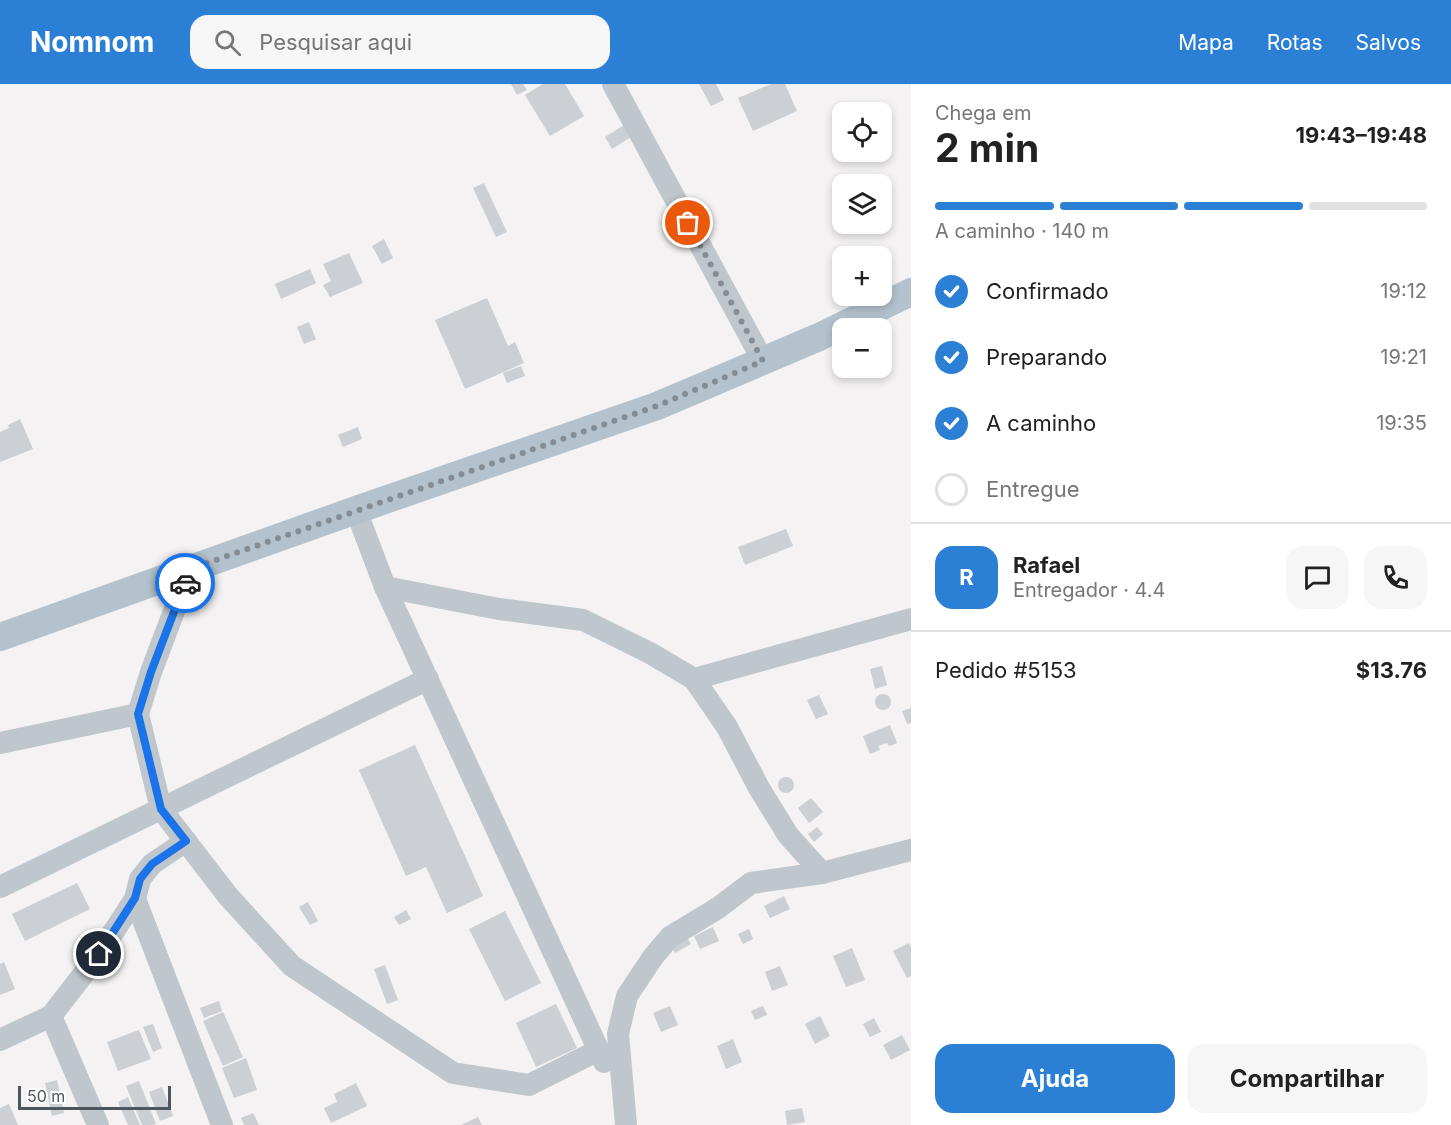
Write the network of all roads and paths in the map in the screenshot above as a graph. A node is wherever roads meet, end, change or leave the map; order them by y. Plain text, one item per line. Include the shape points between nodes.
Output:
1 (614, 84) edge
2 (911, 292) edge
3 (763, 361) junction
4 (356, 510) junction
5 (190, 569) junction
6 (385, 587) junction
7 (911, 619) edge
8 (0, 637) edge
9 (693, 679) junction
10 (428, 680) junction
11 (138, 714) junction
12 (0, 743) edge
13 (161, 809) junction
14 (186, 841) junction
15 (911, 850) edge
16 (822, 873) junction
17 (0, 887) edge
18 (135, 898) junction
19 (51, 1016) junction
20 (0, 1040) edge
21 (599, 1050) junction
22 (626, 1119) edge
23 (98, 1125) edge
24 (222, 1125) edge

1 - 3 street
2 - 3 main road
3 - 4 main road via 657,406
4 - 5 main road
4 - 6 street
5 - 8 main road
5 - 11 street
6 - 9 street via 499,609 584,620
6 - 10 street
7 - 9 street
9 - 16 street via 727,727 788,835
10 - 13 street
10 - 21 street
11 - 12 street
11 - 13 street
13 - 14 street
13 - 17 street
14 - 18 street via 152,864 140,879
14 - 21 street via 228,896 292,966 453,1073 529,1085
15 - 16 street
16 - 22 street via 751,883 670,937 653,957 627,996 618,1034
18 - 19 street via 99,954
18 - 24 street
19 - 20 street
19 - 23 street
21 - 22 street

